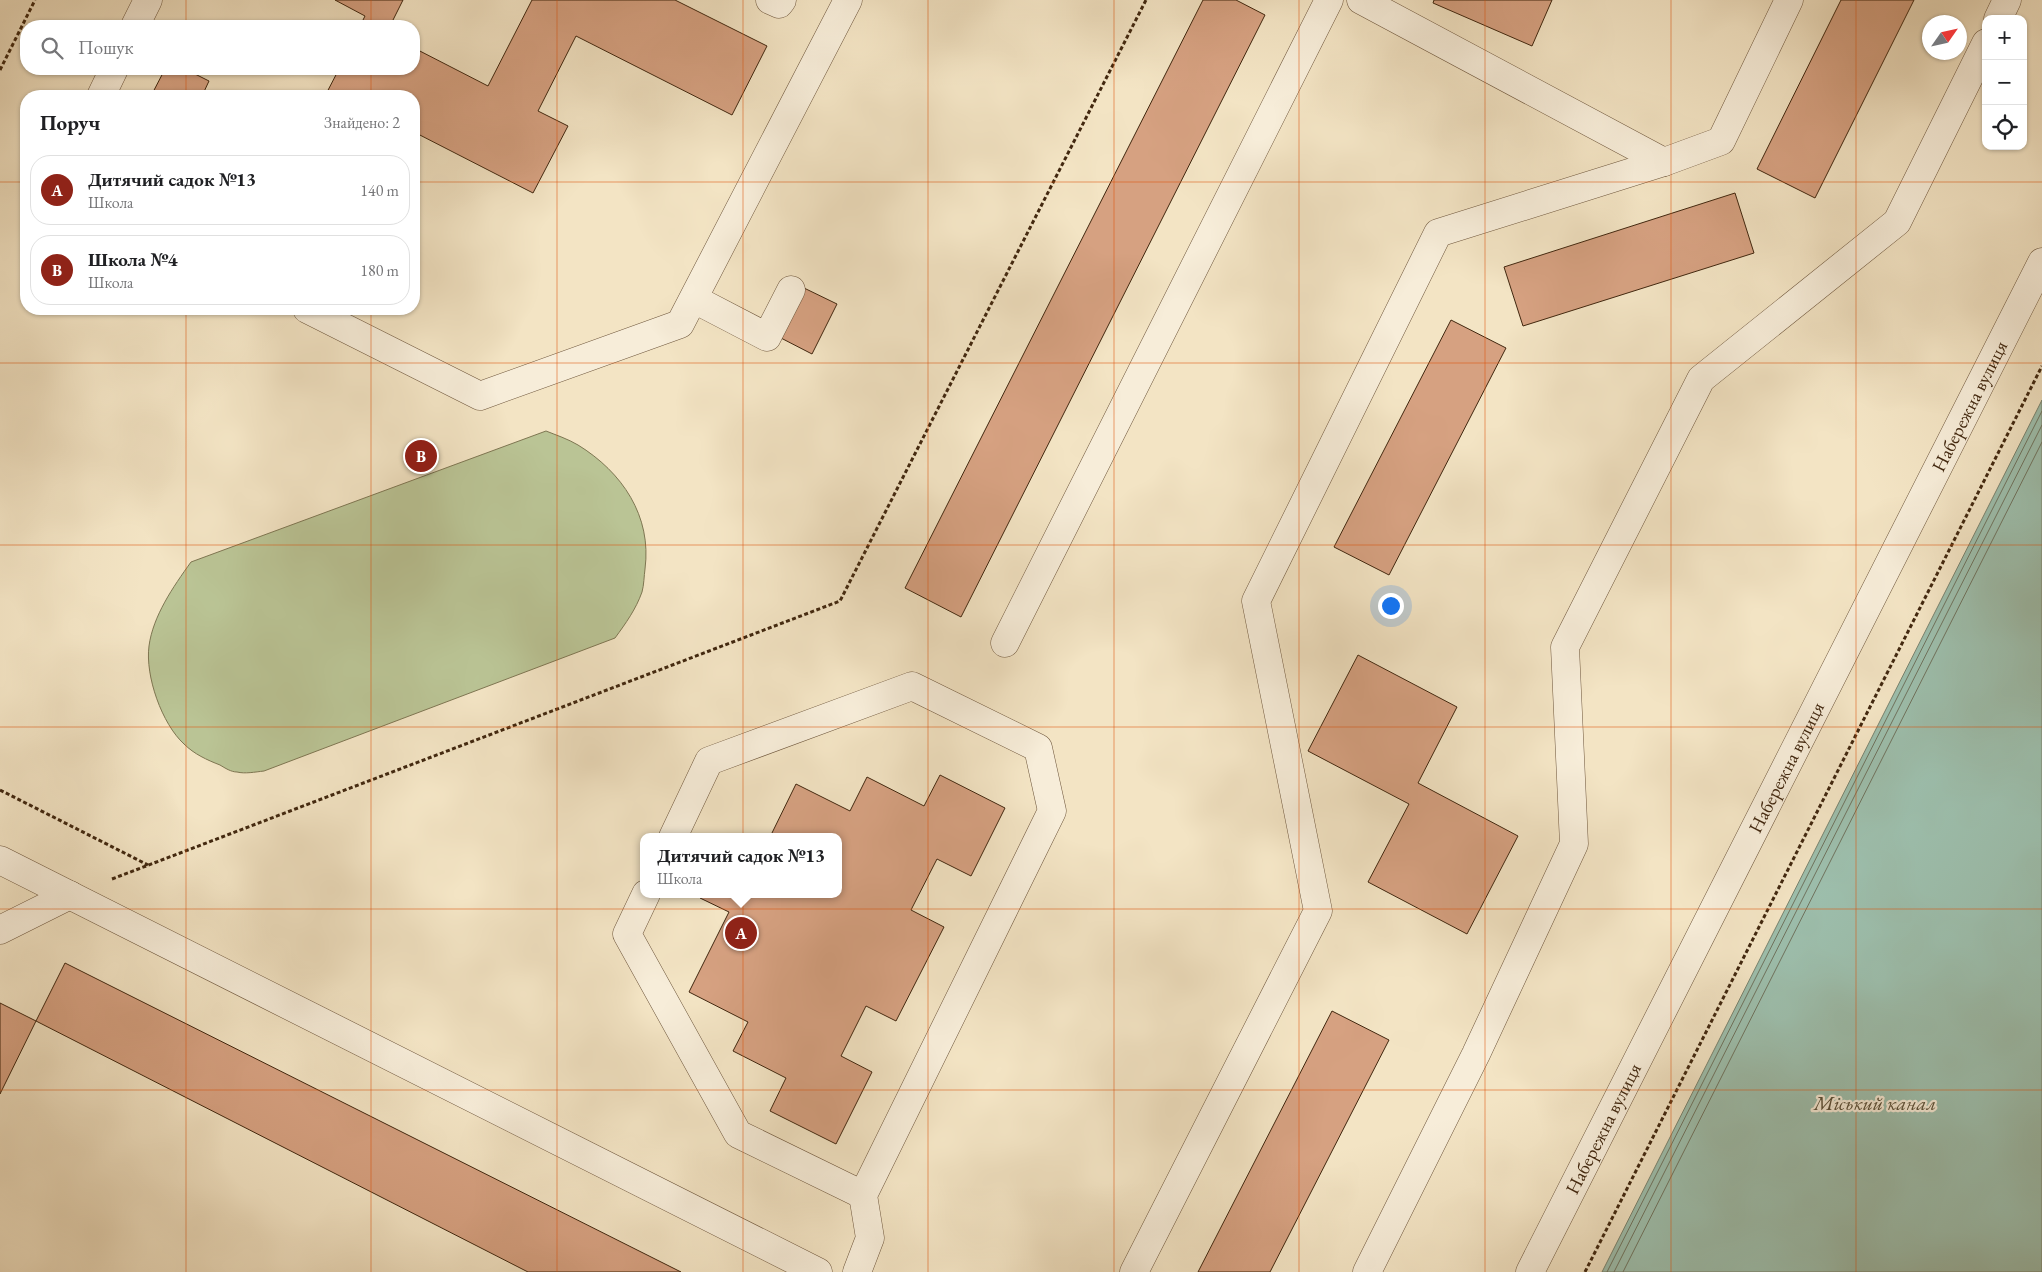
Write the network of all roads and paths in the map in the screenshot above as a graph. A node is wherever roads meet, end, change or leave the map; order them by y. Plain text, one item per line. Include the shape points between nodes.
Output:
1 (35, 0) edge
2 (148, 0) edge
3 (770, 0) edge
4 (782, 0) edge
5 (848, 0) edge
6 (1146, 0) edge
7 (1329, 0) edge
8 (1363, 0) edge
9 (1788, 0) edge
10 (2007, 0) edge
11 (2000, 15) edge
12 (25, 20) edge
13 (138, 20) edge
14 (20, 30) edge
15 (1982, 52) edge
16 (0, 70) edge
17 (111, 75) edge
18 (104, 90) edge
19 (1664, 162) junction
20 (2042, 262) edge
21 (791, 290) dead end
22 (694, 299) junction
23 (319, 315) edge
24 (2042, 366) edge
25 (1005, 644) dead end
26 (0, 790) edge
27 (675, 833) edge
28 (0, 860) edge
29 (149, 865) junction
30 (70, 895) junction
31 (644, 898) edge
32 (0, 930) edge
33 (863, 1195) junction
34 (818, 1272) edge
35 (857, 1272) edge
36 (1134, 1272) edge
37 (1367, 1272) edge
38 (1530, 1272) edge
39 (1585, 1272) edge

1 - 12 path
2 - 13 street
3 - 4 street via 779,4
5 - 22 street
6 - 29 path via 840,601
7 - 25 street
8 - 19 street
9 - 19 street via 1721,141
10 - 11 street
14 - 16 path
15 - 37 street via 1897,222 1701,380 1565,647 1574,844 1476,1054
17 - 18 street
19 - 36 street via 1438,233 1256,601 1318,911
20 - 38 street, Набережна вулиця
21 - 22 street via 767,337
22 - 23 street via 680,324 480,396
24 - 39 path
26 - 29 path
27 - 33 street via 709,762 912,686 1038,748 1052,810
28 - 30 street
29 - 30 path
30 - 32 street
30 - 34 street
31 - 33 street via 627,934 738,1134
33 - 35 street via 870,1238

